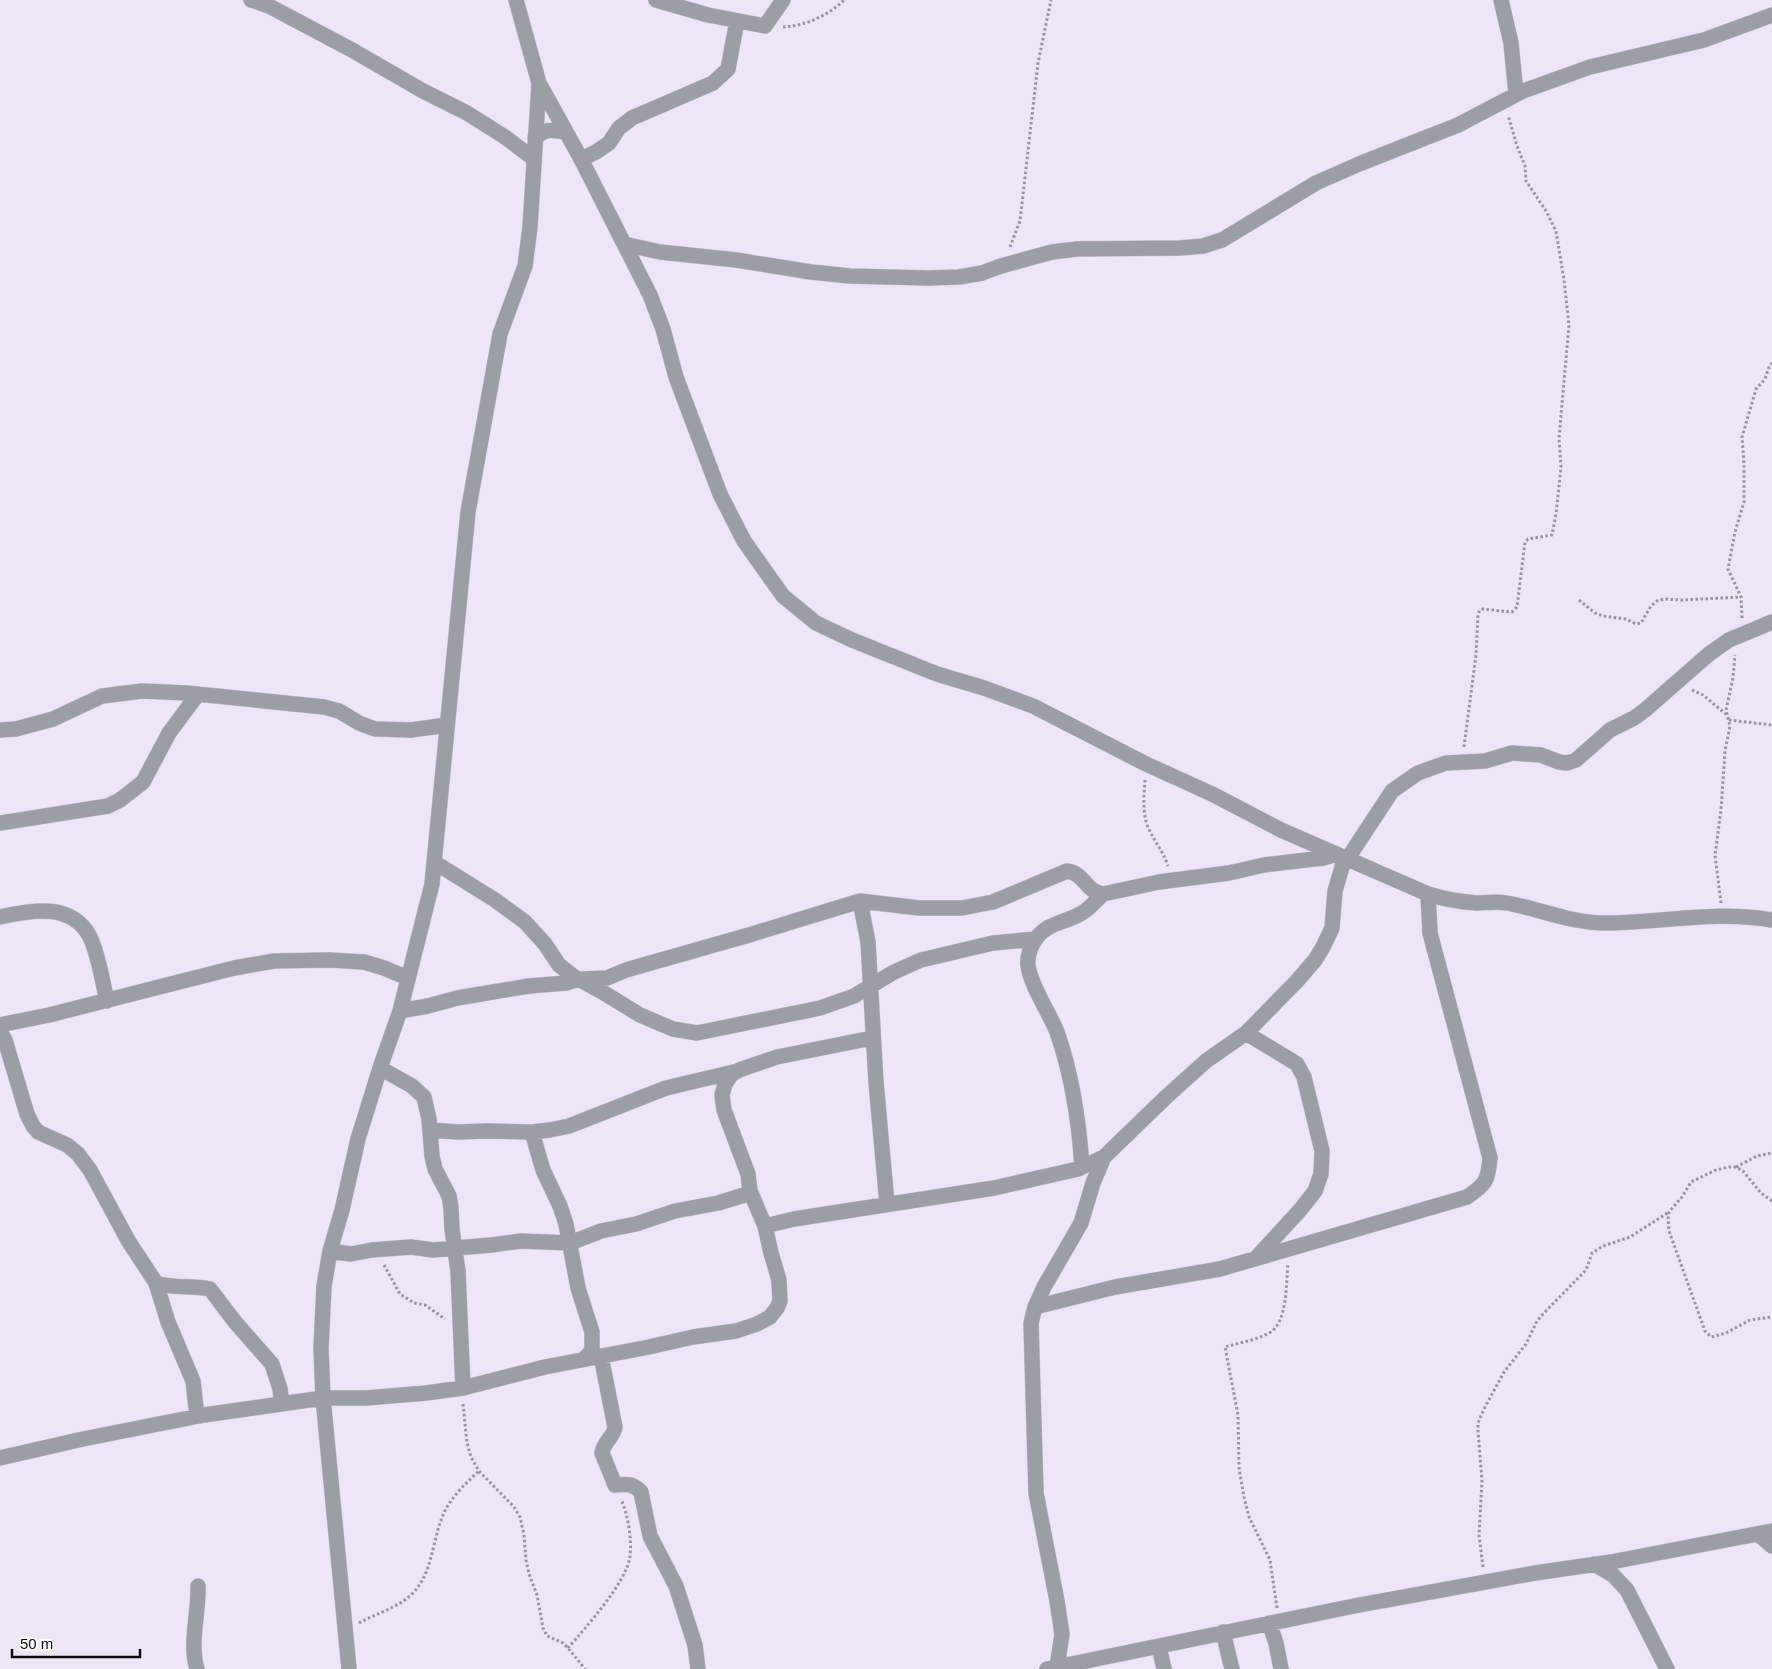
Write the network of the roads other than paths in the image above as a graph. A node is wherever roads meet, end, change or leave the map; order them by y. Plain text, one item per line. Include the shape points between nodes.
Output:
1 (250, 0) edge
2 (516, 0) edge
3 (656, 0) edge
4 (783, 0) edge
5 (1501, 0) edge
6 (1772, 15) edge
7 (737, 21) junction
8 (539, 83) junction
9 (1510, 97) junction
10 (566, 132) junction
11 (535, 138) junction
12 (534, 159) junction
13 (580, 159) junction
14 (624, 244) junction
15 (1772, 622) edge
16 (198, 694) junction
17 (447, 725) junction
18 (0, 730) edge
19 (0, 823) edge
20 (1343, 856) junction
21 (434, 862) junction
22 (1103, 894) junction
23 (1428, 894) junction
24 (860, 901) junction
25 (0, 917) edge
26 (1772, 920) edge
27 (1036, 938) junction
28 (408, 978) junction
29 (579, 980) junction
30 (870, 986) junction
31 (107, 1001) junction
32 (400, 1010) junction
33 (0, 1025) edge
34 (0, 1031) edge
35 (1246, 1032) junction
36 (872, 1038) junction
37 (380, 1068) junction
38 (739, 1070) junction
39 (430, 1130) junction
40 (532, 1132) junction
41 (1104, 1157) junction
42 (1082, 1167) junction
43 (751, 1193) junction
44 (887, 1204) junction
45 (765, 1226) junction
46 (570, 1243) junction
47 (454, 1248) junction
48 (330, 1251) junction
49 (1256, 1258) junction
50 (156, 1283) junction
51 (1035, 1308) junction
52 (601, 1356) junction
53 (584, 1359) junction
54 (464, 1388) junction
55 (323, 1398) junction
56 (282, 1404) junction
57 (197, 1416) junction
58 (0, 1458) edge
59 (1765, 1533) edge
60 (1772, 1546) edge
61 (1594, 1564) junction
62 (198, 1586) dead end
63 (1274, 1622) junction
64 (1223, 1632) junction
65 (1159, 1646) junction
66 (1052, 1668) edge
67 (197, 1669) edge
68 (349, 1669) edge
69 (698, 1669) edge
70 (1164, 1669) edge
71 (1232, 1669) edge
72 (1281, 1669) edge
73 (1667, 1669) edge

1 - 12 street via 269,6 467,113
2 - 8 street
3 - 7 street
4 - 7 street via 765,26
5 - 9 street via 1511,43
6 - 9 street via 1704,40 1590,67
7 - 13 street via 728,68 713,83 632,118 619,128 609,143
8 - 10 street
8 - 11 street
9 - 14 street via 1458,125 1316,183 1222,240 1203,246 1052,252 982,274 897,278 811,272 660,252
10 - 11 street via 551,130
10 - 13 street
11 - 12 street
12 - 17 street via 524,266 500,334 468,512
13 - 14 street
14 - 20 street via 663,328 676,376 720,494 744,540 784,596 816,623 852,640 937,674 1032,706 1281,830
15 - 20 street via 1729,640 1709,654 1634,718 1610,730 1576,760 1567,763 1541,755 1512,753 1485,761 1446,763 1405,781 1392,791
16 - 17 street via 324,707 374,729 411,730
16 - 18 street via 142,691 102,696 53,719
16 - 19 street via 169,733 143,782 120,800 108,806
17 - 21 street
20 - 22 street via 1264,865
20 - 23 street
20 - 35 street via 1334,891 1332,928 1323,947 1297,982
21 - 28 street via 432,884
21 - 29 street via 525,922 559,965
22 - 24 street via 1096,894 1074,872 1067,871 993,902 962,908 919,908
22 - 27 street via 1081,914 1054,923
23 - 26 street via 1467,902 1507,903 1556,916 1603,923 1722,916
23 - 49 street via 1430,933 1490,1158 1488,1176 1481,1188 1467,1196
24 - 29 street via 607,978
24 - 30 street via 868,942
25 - 31 street via 50,911 64,913 81,924 90,937
27 - 30 street via 993,943 921,960
27 - 42 street via 1028,964 1057,1032 1068,1070 1076,1103
28 - 31 street via 364,962 274,961 234,968
28 - 32 street
29 - 30 street via 640,1015 673,1029 696,1033 820,1008 854,996
29 - 32 street
30 - 36 street
31 - 33 street
32 - 37 street
34 - 50 street via 33,1126 78,1154 90,1170 128,1242
35 - 41 street via 1206,1061
35 - 49 street via 1297,1064 1304,1077 1322,1151 1321,1174 1315,1191
36 - 38 street via 777,1057
36 - 44 street
37 - 39 street via 418,1090 424,1097
37 - 48 street via 358,1139
38 - 40 street via 666,1088 569,1126
38 - 43 street via 725,1084 722,1095 726,1117 748,1174
39 - 40 street
39 - 47 street via 435,1169 451,1208
40 - 46 street via 543,1170 560,1206
41 - 42 street
41 - 51 street via 1081,1223
42 - 44 street via 994,1188
43 - 45 street
43 - 46 street via 601,1231
44 - 45 street via 794,1218
45 - 52 street via 780,1292 780,1301 770,1317 736,1332 693,1337
46 - 47 street via 522,1241
46 - 53 street via 578,1288 593,1339 591,1352
47 - 48 street via 411,1247 351,1254
47 - 54 street
48 - 55 street via 320,1348
49 - 51 street via 1220,1268 1115,1287
50 - 56 street via 210,1289 272,1364
50 - 57 street via 168,1322 193,1381
51 - 66 street via 1031,1344 1036,1493 1062,1634
52 - 53 street
52 - 69 street via 615,1427 602,1453 615,1485 630,1484 640,1492 650,1536 676,1586 695,1645
53 - 54 street
54 - 55 street
55 - 56 street
55 - 68 street
56 - 57 street
57 - 58 street
59 - 60 street
59 - 61 street
61 - 63 street
61 - 73 street via 1613,1574 1627,1590
62 - 67 street via 194,1642
63 - 64 street
63 - 72 street
64 - 65 street
64 - 71 street
65 - 66 street
65 - 70 street

